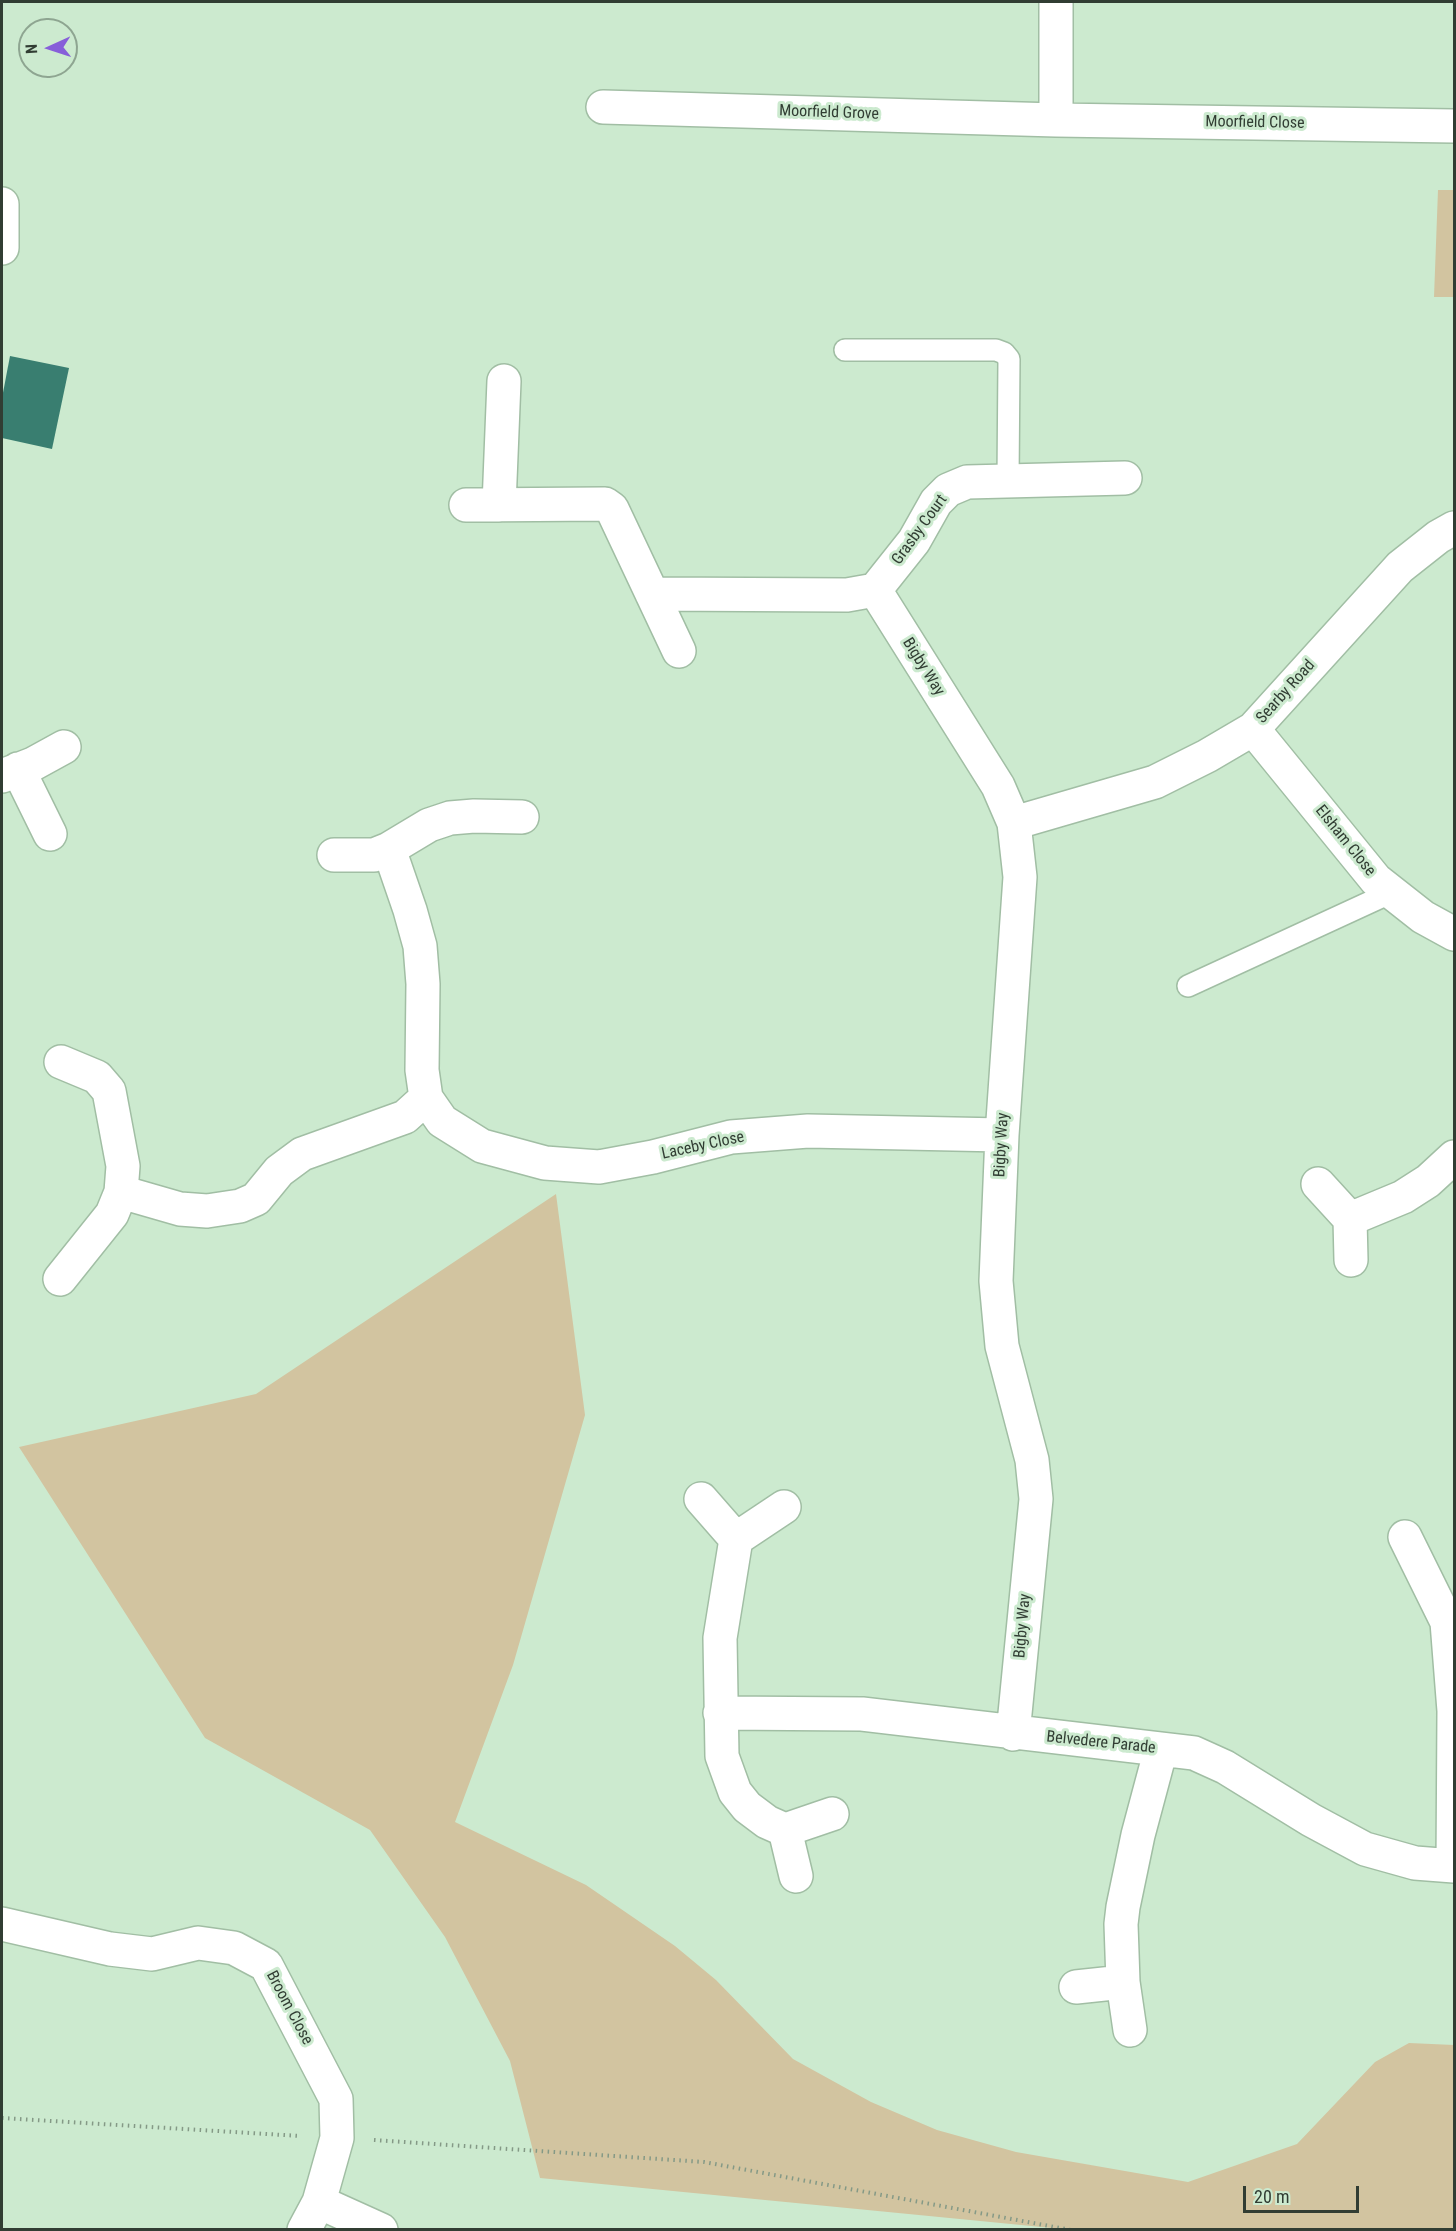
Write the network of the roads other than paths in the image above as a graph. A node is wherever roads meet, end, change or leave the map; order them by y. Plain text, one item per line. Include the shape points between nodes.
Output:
1 (1056, 2) edge
2 (603, 107) dead end
3 (1056, 120) junction
4 (1455, 126) edge
5 (2, 204) edge
6 (2, 248) edge
7 (845, 350) dead end
8 (504, 381) dead end
9 (1125, 478) dead end
10 (1008, 481) junction
11 (466, 505) dead end
12 (500, 505) junction
13 (1455, 528) edge
14 (875, 590) junction
15 (652, 594) junction
16 (679, 651) dead end
17 (1252, 729) junction
18 (64, 747) dead end
19 (10, 772) edge
20 (522, 817) dead end
21 (1014, 823) junction
22 (50, 834) dead end
23 (389, 849) junction
24 (334, 855) dead end
25 (1392, 892) junction
26 (1455, 934) edge
27 (1188, 986) dead end
28 (62, 1062) dead end
29 (426, 1098) junction
30 (1002, 1135) junction
31 (1455, 1157) edge
32 (1318, 1184) dead end
33 (121, 1192) junction
34 (1350, 1219) junction
35 (1351, 1260) dead end
36 (60, 1279) dead end
37 (701, 1499) dead end
38 (784, 1507) dead end
39 (1405, 1537) dead end
40 (736, 1539) junction
41 (720, 1713) junction
42 (1013, 1734) junction
43 (1161, 1749) junction
44 (832, 1814) dead end
45 (785, 1830) junction
46 (1454, 1866) edge
47 (796, 1876) dead end
48 (2, 1924) edge
49 (1123, 1982) junction
50 (1076, 1987) dead end
51 (1130, 2030) dead end
52 (311, 2216) edge
53 (381, 2229) edge

1 - 3 street
2 - 3 street, Moorfield Grove
3 - 4 street, Moorfield Close
5 - 6 street
7 - 10 lane via 1004,353 1009,359
8 - 12 street
9 - 10 street, Grasby Court
10 - 14 street, Grasby Court via 967,482 948,490
11 - 12 street
12 - 15 street via 605,504 612,509
13 - 17 street, Searby Road via 1401,567
14 - 15 street via 847,596
14 - 21 street, Bigby Way via 998,786
15 - 16 street
17 - 21 street, Searby Road via 1155,782
17 - 25 street, Elsham Close via 1376,880
18 - 19 street
19 - 22 street
20 - 23 street via 450,819 429,825
21 - 30 street, Bigby Way via 1020,877
23 - 24 street via 374,855
23 - 29 street, Laceby Close via 420,946
25 - 26 street, Elsham Close via 1423,917
25 - 27 lane
28 - 33 street via 97,1077 109,1091 123,1166
29 - 30 street, Laceby Close via 442,1121 482,1146 545,1163 598,1167 731,1137 808,1131
29 - 33 street via 405,1117 303,1154 279,1171 256,1199 240,1206 180,1209
30 - 42 street, Bigby Way via 996,1281 999,1314 1002,1346 1032,1460 1036,1500
31 - 34 street via 1403,1197
32 - 34 street
33 - 36 street via 112,1214
34 - 35 street
37 - 40 street
38 - 40 street
39 - 46 street via 1447,1622 1454,1711
40 - 41 street via 720,1638
41 - 42 street, Belvedere Parade via 862,1714
41 - 45 street via 722,1756 735,1792 747,1807
42 - 43 street, Belvedere Parade
43 - 46 street, Belvedere Parade via 1194,1753 1225,1767 1365,1849 1415,1863
43 - 49 street via 1122,1906
44 - 45 street
45 - 47 street
48 - 52 street, Broom Close via 110,1949 152,1954 198,1943 234,1948 266,1965 336,2099 337,2138
49 - 50 street
49 - 51 street
52 - 53 street

